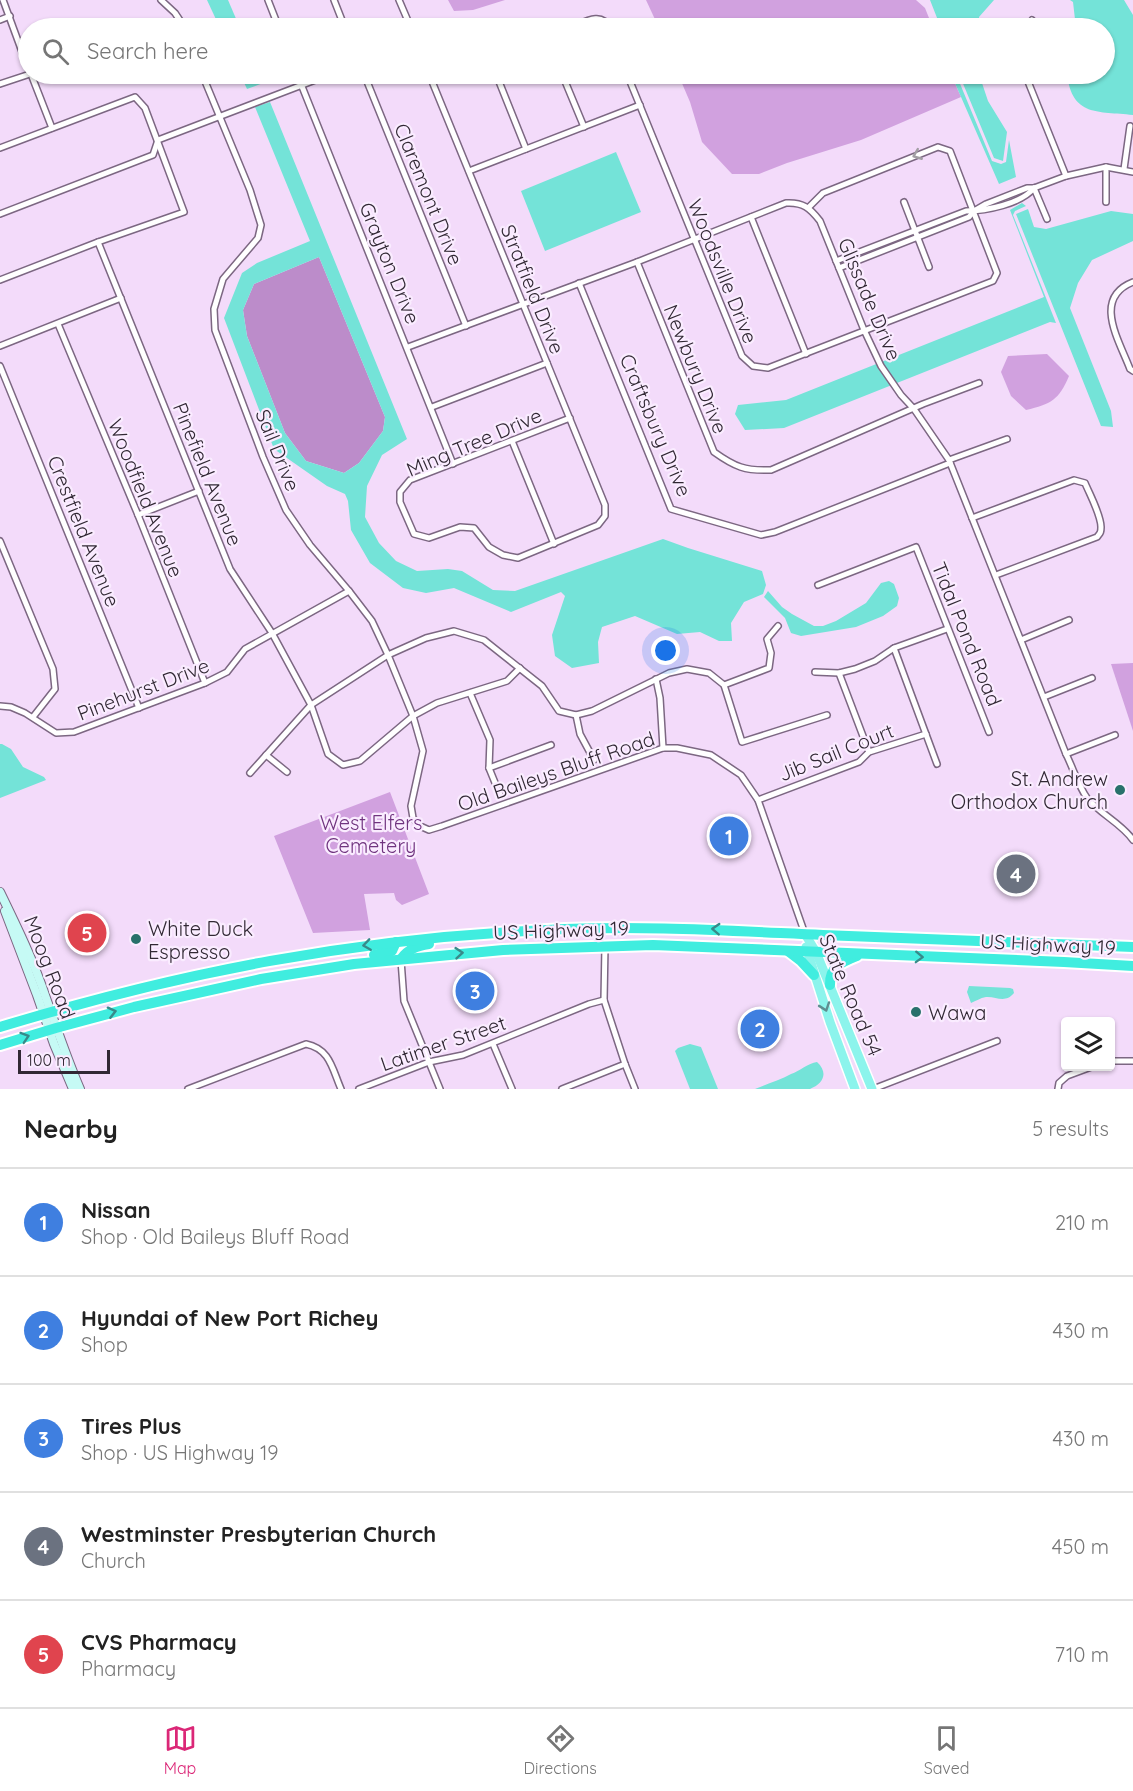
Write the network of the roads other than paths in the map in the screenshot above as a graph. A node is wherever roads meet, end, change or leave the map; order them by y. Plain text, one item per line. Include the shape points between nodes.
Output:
1 (3, 0) edge
2 (161, 0) edge
3 (268, 0) edge
4 (334, 0) edge
5 (399, 0) edge
6 (10, 16) junction
7 (178, 18) edge
8 (275, 18) edge
9 (341, 18) edge
10 (407, 18) edge
11 (0, 20) edge
12 (18, 39) edge
13 (18, 78) edge
14 (0, 84) edge
15 (34, 84) edge
16 (206, 84) edge
17 (301, 84) joint
18 (368, 84) edge
19 (434, 84) edge
20 (500, 84) edge
21 (566, 84) edge
22 (631, 84) edge
23 (1029, 84) edge
24 (640, 105) junction
25 (219, 116) junction
26 (1130, 126) dead end
27 (584, 127) junction
28 (52, 128) junction
29 (158, 140) junction
30 (0, 148) edge
31 (526, 149) junction
32 (1106, 167) junction
33 (1124, 169) junction
34 (469, 171) junction
35 (1133, 172) edge
36 (1066, 176) junction
37 (1034, 188) junction
38 (904, 202) dead end
39 (1106, 202) dead end
40 (809, 207) junction
41 (974, 211) junction
42 (0, 214) edge
43 (751, 217) junction
44 (1047, 219) dead end
45 (916, 234) junction
46 (694, 239) junction
47 (98, 242) junction
48 (879, 249) junction
49 (857, 253) junction
50 (860, 260) junction
51 (836, 261) junction
52 (637, 262) junction
53 (929, 267) dead end
54 (839, 268) junction
55 (0, 280) edge
56 (1133, 282) edge
57 (579, 283) junction
58 (121, 298) junction
59 (523, 304) junction
60 (58, 324) junction
61 (466, 326) junction
62 (864, 330) junction
63 (0, 346) edge
64 (408, 347) junction
65 (806, 354) junction
66 (547, 363) junction
67 (0, 366) edge
68 (1133, 371) edge
69 (979, 383) dead end
70 (432, 407) junction
71 (914, 409) junction
72 (570, 418) junction
73 (1007, 439) dead end
74 (512, 441) junction
75 (950, 461) junction
76 (453, 464) junction
77 (199, 491) junction
78 (138, 515) junction
79 (972, 518) junction
80 (0, 541) edge
81 (554, 544) junction
82 (996, 575) junction
83 (818, 585) dead end
84 (349, 591) junction
85 (1069, 620) dead end
86 (778, 626) dead end
87 (948, 628) junction
88 (272, 633) junction
89 (1021, 640) junction
90 (894, 648) junction
91 (388, 655) junction
92 (520, 668) junction
93 (815, 672) dead end
94 (839, 673) junction
95 (1092, 678) dead end
96 (656, 679) junction
97 (205, 683) junction
98 (724, 685) junction
99 (471, 693) junction
100 (1044, 697) junction
101 (311, 705) junction
102 (0, 706) edge
103 (140, 708) junction
104 (576, 715) junction
105 (827, 715) dead end
106 (413, 716) junction
107 (33, 717) junction
108 (989, 732) dead end
109 (926, 734) junction
110 (1115, 735) dead end
111 (551, 745) dead end
112 (663, 748) junction
113 (869, 753) junction
114 (1066, 754) junction
115 (267, 755) junction
116 (594, 760) dead end
117 (937, 764) dead end
118 (489, 768) junction
119 (287, 772) dead end
120 (250, 773) dead end
121 (500, 795) dead end
122 (758, 800) junction
123 (420, 826) joint
124 (1133, 840) edge
125 (0, 892) edge
126 (0, 898) edge
127 (488, 933) junction
128 (805, 934) junction
129 (396, 942) junction
130 (605, 945) junction
131 (1133, 947) edge
132 (785, 950) junction
133 (811, 952) junction
134 (861, 954) junction
135 (401, 959) junction
136 (1133, 959) edge
137 (1064, 962) junction
138 (1133, 966) edge
139 (296, 973) junction
140 (814, 975) junction
141 (830, 985) junction
142 (604, 1000) junction
143 (47, 1012) junction
144 (0, 1027) edge
145 (53, 1029) junction
146 (997, 1041) dead end
147 (493, 1044) junction
148 (0, 1045) edge
149 (1115, 1061) edge
150 (1133, 1061) edge
151 (429, 1062) junction
152 (625, 1064) junction
153 (1080, 1071) edge
154 (73, 1089) edge
155 (80, 1089) edge
156 (188, 1089) edge
157 (341, 1089) edge
158 (359, 1089) edge
159 (440, 1089) edge
160 (512, 1089) edge
161 (562, 1089) edge
162 (635, 1089) edge
163 (855, 1089) edge
164 (872, 1089) edge
165 (1058, 1089) edge

1 - 6 street
2 - 7 street
3 - 8 street
4 - 9 street
5 - 10 street
6 - 11 street
6 - 12 street
13 - 14 street
15 - 28 street
16 - 25 street, Sail Drive
17 - 25 street
17 - 64 street, Grayton Drive
18 - 61 street, Claremont Drive
19 - 34 street, Stratfield Drive
20 - 31 street
21 - 27 street
22 - 24 street, Woodsville Drive
23 - 36 street
24 - 27 street
24 - 46 street, Woodsville Drive
25 - 29 street
25 - 84 street, Sail Drive via 261,225 258,238 223,279 214,309 215,330 286,510
26 - 33 street
27 - 31 street
28 - 29 street via 135,97 145,108
28 - 30 street
29 - 42 street via 153,155
29 - 47 street via 184,212
31 - 34 street
32 - 33 street
32 - 36 street
32 - 39 street
33 - 35 street
34 - 59 street, Stratfield Drive
36 - 37 street
37 - 41 street
37 - 44 street
38 - 45 street
41 -> 40 street, Woodsville Drive via 950,151 938,147 823,193
40 - 43 street via 786,203
40 - 51 street, Glissade Drive via 820,221
41 - 45 street
41 - 62 street, Woodsville Drive via 997,273 993,281
43 - 46 street
43 - 65 street
45 - 48 street
45 - 53 street
46 - 52 street
46 - 65 street, Woodsville Drive via 741,356 753,366 768,368
47 - 55 street
47 - 58 street, Pinefield Avenue
48 - 49 street
48 - 50 street
49 - 50 street
49 - 51 street
50 - 54 street
51 - 54 street, Glissade Drive
52 - 57 street
52 - 71 street, Newbury Drive via 714,453 730,464 752,471 771,470
54 - 62 street, Glissade Drive
56 - 68 street via 1113,297 1110,317
57 - 59 street
57 - 75 street, Craftsbury Drive via 671,509 761,535
58 - 60 street
58 - 77 street, Pinefield Avenue
59 - 61 street
59 - 66 street, Stratfield Drive
60 - 63 street
60 - 78 street, Woodfield Avenue
61 - 64 street
62 - 65 street, Woodsville Drive
62 - 71 street, Glissade Drive via 890,380
64 - 70 street, Grayton Drive
66 - 70 street
66 - 72 street, Stratfield Drive
67 - 103 street, Crestfield Avenue
69 - 71 street, Newbury Drive
70 - 76 street, Grayton Drive
71 - 75 street, Glissade Drive
72 - 74 street, Ming Tree Drive
72 - 81 street, Stratfield Drive via 605,505 604,516 598,525
73 - 75 street
74 - 76 street, Ming Tree Drive
74 - 81 street
75 - 79 street, Glissade Drive
76 - 81 street, Ming Tree Drive via 410,480 400,492 400,502 414,534 429,538 460,527 474,528 489,547 518,558
77 - 78 street
77 - 88 street, Pinefield Avenue via 230,569
78 - 97 street, Woodfield Avenue
79 - 82 street, Glissade Drive
79 - 82 street via 1074,480 1085,483 1094,504 1101,526 1097,537
80 - 107 street via 53,669 55,689
82 - 89 street, Glissade Drive
83 - 87 street, Tidal Pond Road via 916,547
84 - 88 street, Pinehurst Drive
84 - 91 street, Sail Drive via 372,621
85 - 89 street
86 - 98 street via 767,639 771,653 769,668
87 - 90 street
87 - 108 street, Tidal Pond Road
88 - 97 street, Pinehurst Drive via 245,649 227,672
88 - 101 street, Pinefield Avenue
89 - 100 street, Glissade Drive
90 - 94 street via 875,661
90 - 109 street
91 - 92 street via 454,631 484,639
91 - 101 street
91 - 106 street, Sail Drive
92 - 99 street, Pinefield Avenue via 507,681
92 - 104 street via 542,686 559,711
93 - 94 street
94 - 113 street
95 - 100 street
96 - 98 street via 687,669 709,674
96 - 104 street
96 - 112 street
97 - 103 street, Pinehurst Drive
98 - 105 street via 742,742
99 - 106 street, Pinefield Avenue via 437,703
99 - 118 street via 490,740
100 - 114 street, Glissade Drive
101 - 106 street, Pinefield Avenue via 328,754 343,765 360,761
101 - 115 street
102 - 107 street, Pinehurst Drive
103 - 107 street, Pinehurst Drive via 74,732 56,733
104 - 116 street via 580,734
106 - 123 street, Sail Drive via 423,752 411,806 413,818
109 - 113 street, Jib Sail Court
109 - 117 street
110 - 114 street
111 - 118 street
112 - 122 street, Old Baileys Bluff Road via 711,755 741,775
112 - 123 street, Old Baileys Bluff Road via 442,826 429,830
113 - 122 street, Jib Sail Court via 860,762
114 - 124 street, Glissade Drive via 1087,797
115 - 119 street
115 - 120 street
118 - 121 street
122 - 128 street, Old Baileys Bluff Road
125 - 143 street, Moog Road via 20,932
126 - 143 street, Moog Road
128 -> 127 highway, US Highway 19 via 640,928
127 - 129 highway, US Highway 19
127 - 135 highway via 420,945
128 - 131 highway, US Highway 19
128 - 133 main road, State Road 54
129 - 139 highway via 392,951 385,954 303,966
129 -> 143 highway, US Highway 19 via 214,971
130 - 132 highway, US Highway 19
135 -> 130 highway, US Highway 19
130 - 142 street
132 - 133 highway, US Highway 19
132 - 140 highway
133 - 134 highway, US Highway 19
133 - 140 main road, State Road 54
133 - 141 main road, State Road 54
134 -> 137 highway, US Highway 19
134 - 141 highway via 838,965
135 - 139 highway, US Highway 19
135 - 151 street via 404,1001
136 - 137 highway
137 - 138 highway, US Highway 19
145 -> 139 highway, US Highway 19 via 177,996
140 -> 163 main road, State Road 54
141 - 164 main road, State Road 54
142 - 147 street, Latimer Street
142 - 152 street
143 - 144 highway, US Highway 19
143 - 145 street, Moog Road
148 -> 145 highway, US Highway 19
145 - 154 street, Moog Road
145 - 155 street, Moog Road
146 - 164 street
147 - 151 street, Latimer Street
147 - 160 street
149 - 150 street
151 - 158 street, Latimer Street
151 - 159 street
152 - 161 street
152 - 162 street
153 - 165 street via 1067,1076
156 - 157 street via 306,1044 326,1054

